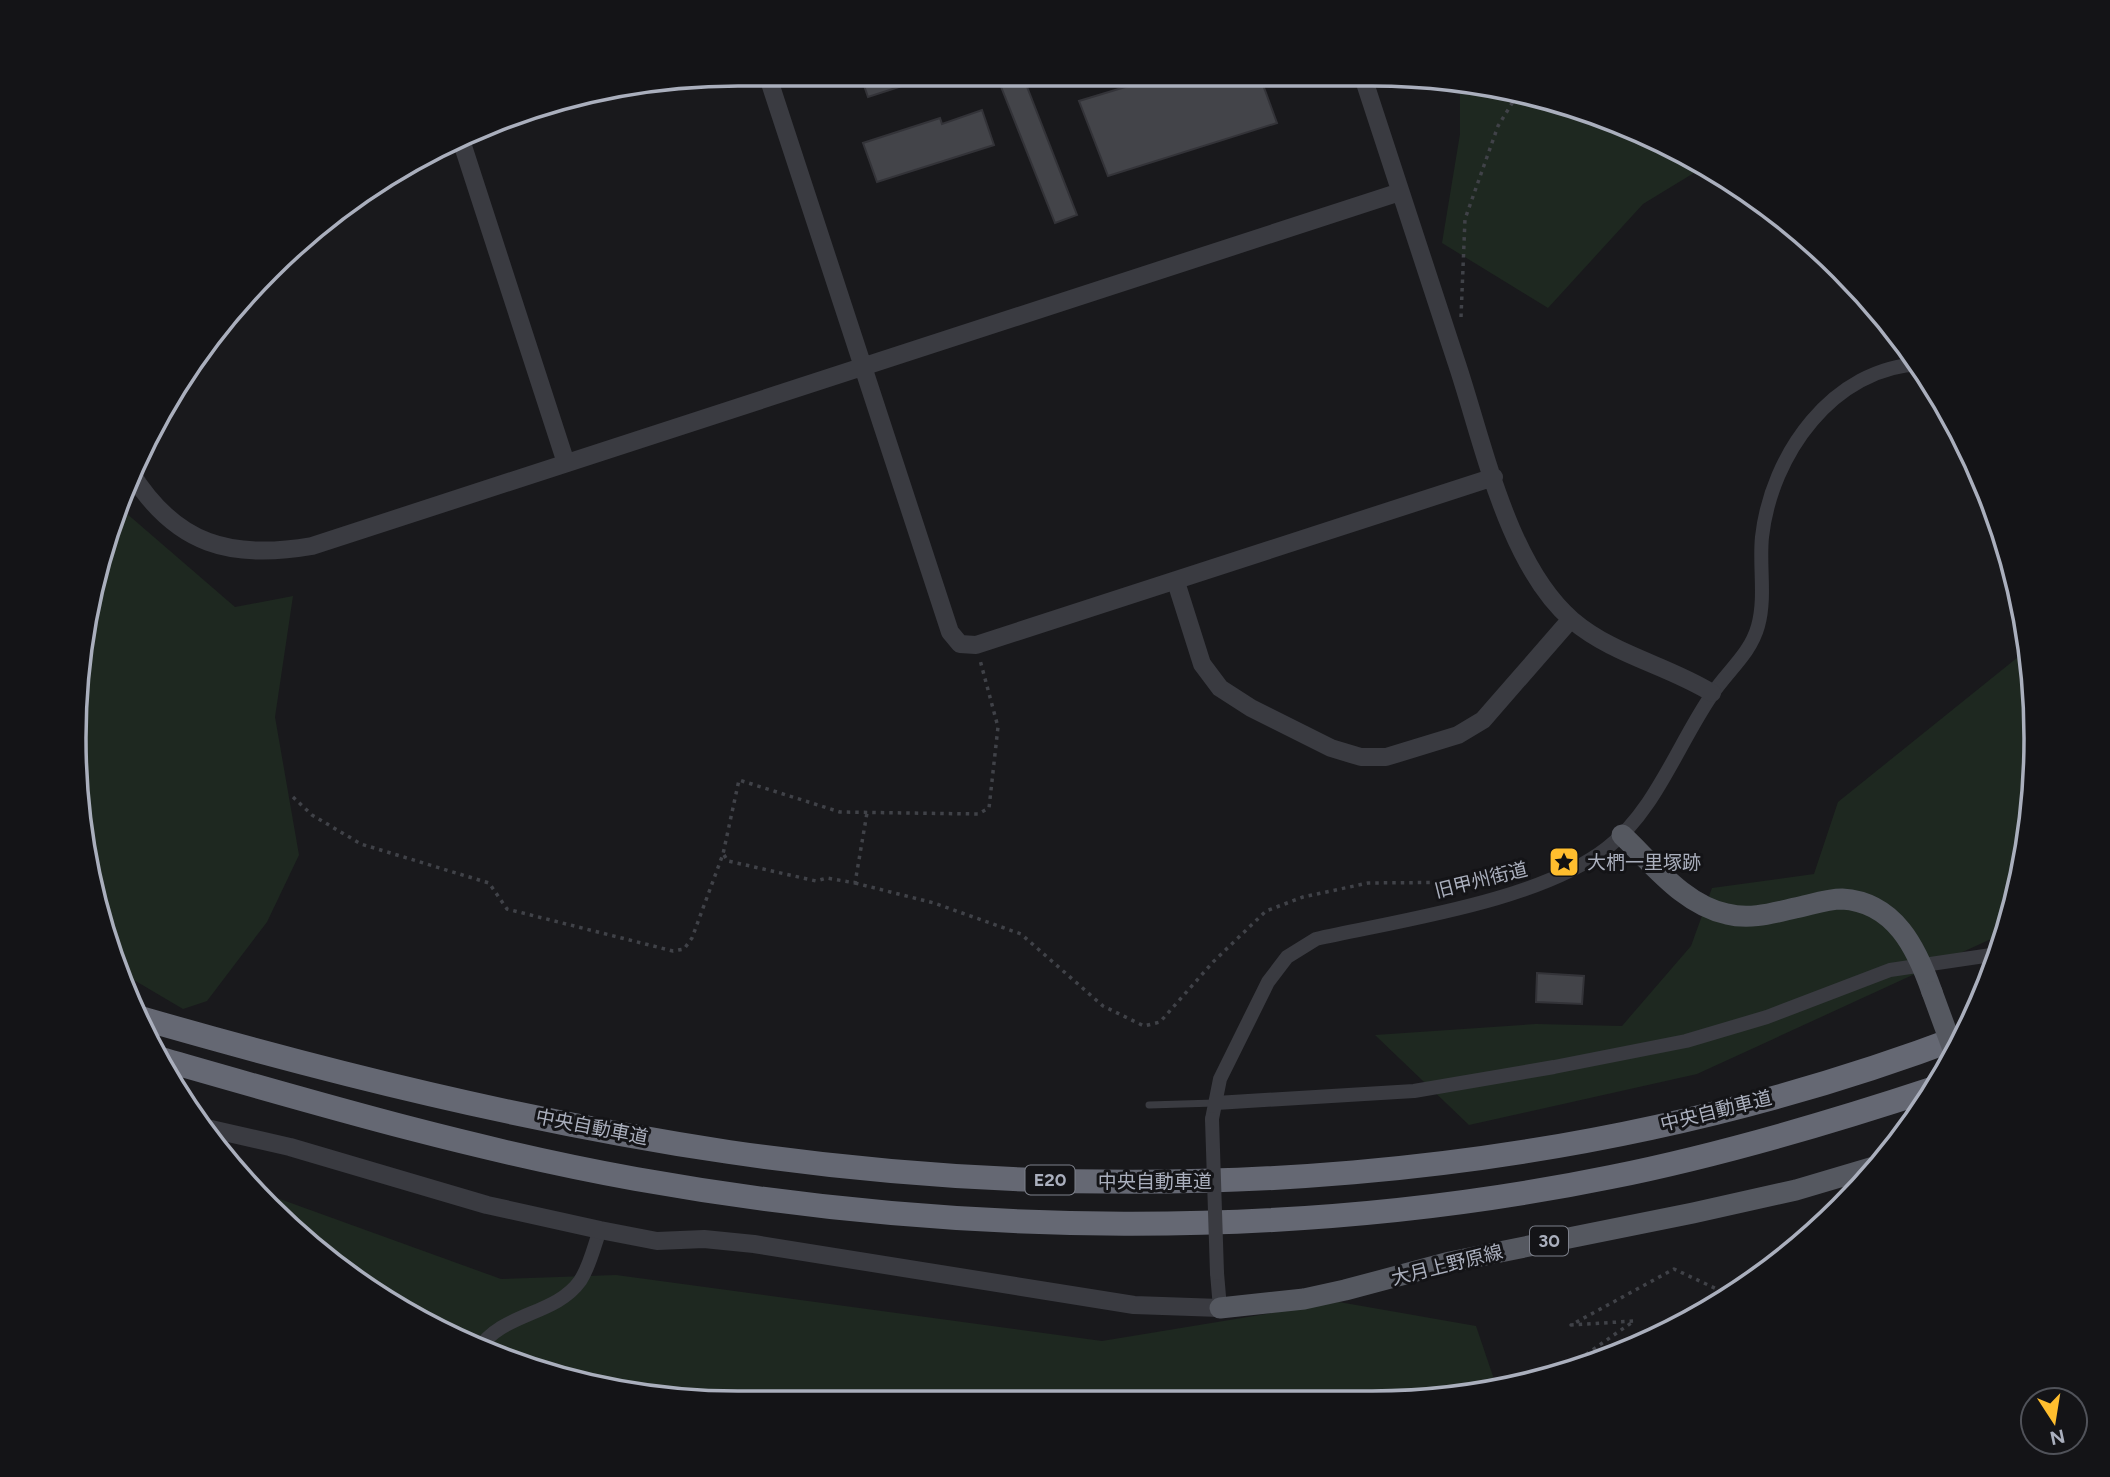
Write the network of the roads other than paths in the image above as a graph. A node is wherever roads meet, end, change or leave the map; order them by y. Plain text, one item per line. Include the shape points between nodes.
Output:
1 (771, 86) edge
2 (1366, 86) edge
3 (463, 147) edge
4 (1400, 191) junction
5 (863, 364) junction
6 (1906, 365) edge
7 (566, 463) junction
8 (1494, 477) junction
9 (138, 483) edge
10 (1176, 582) junction
11 (1571, 619) junction
12 (1712, 693) junction
13 (1622, 835) junction
14 (1987, 955) edge
15 (1922, 963) junction
16 (150, 1021) edge
17 (1950, 1041) edge
18 (1950, 1041) edge
19 (171, 1062) edge
20 (1919, 1093) edge
21 (1216, 1103) junction
22 (1149, 1105) dead end
23 (217, 1130) edge
24 (1855, 1177) edge
25 (600, 1230) junction
26 (1220, 1308) junction
27 (487, 1341) edge

1 - 5 street
2 - 4 street
3 - 7 street
4 - 5 street
4 - 8 street
5 - 7 street
5 - 10 street via 950,632 960,644 976,645
6 - 12 street, 旧甲州街道 via 1877,372 1832,397 1789,455 1762,537 1757,628 1738,665
7 - 9 street via 312,546 274,552 235,551 182,529 155,507
8 - 10 street
8 - 11 street via 1526,561
10 - 11 street via 1202,664 1220,688 1331,748 1362,757 1385,757 1458,735 1483,720
11 - 12 street via 1609,645
12 - 13 street, 旧甲州街道 via 1640,814
13 - 15 main road via 1684,893 1713,911 1749,917 1840,899 1853,901 1892,918
13 - 21 street, 旧甲州街道 via 1570,872 1512,893 1316,939 1297,949 1279,966 1242,1031 1220,1079
14 - 15 street
15 - 17 main road, bridge
15 - 21 street via 1686,1041 1414,1091
16 - 18 highway, 中央自動車道 / E20 via 333,1072 637,1137 831,1164 1127,1182 1322,1177 1547,1149 1780,1095
19 - 20 highway, 中央自動車道 / E20 via 324,1107 635,1179 835,1208 1031,1221 1327,1216 1516,1194 1705,1156
21 - 22 lane
21 - 26 street, 旧甲州街道, bridge via 1212,1119
23 - 25 street via 487,1205
24 - 26 main road, 大月上野原線 / 30 via 1450,1262 1335,1293
25 - 26 street via 657,1241 754,1244 1134,1305
25 - 27 street via 582,1279 572,1290 501,1326

